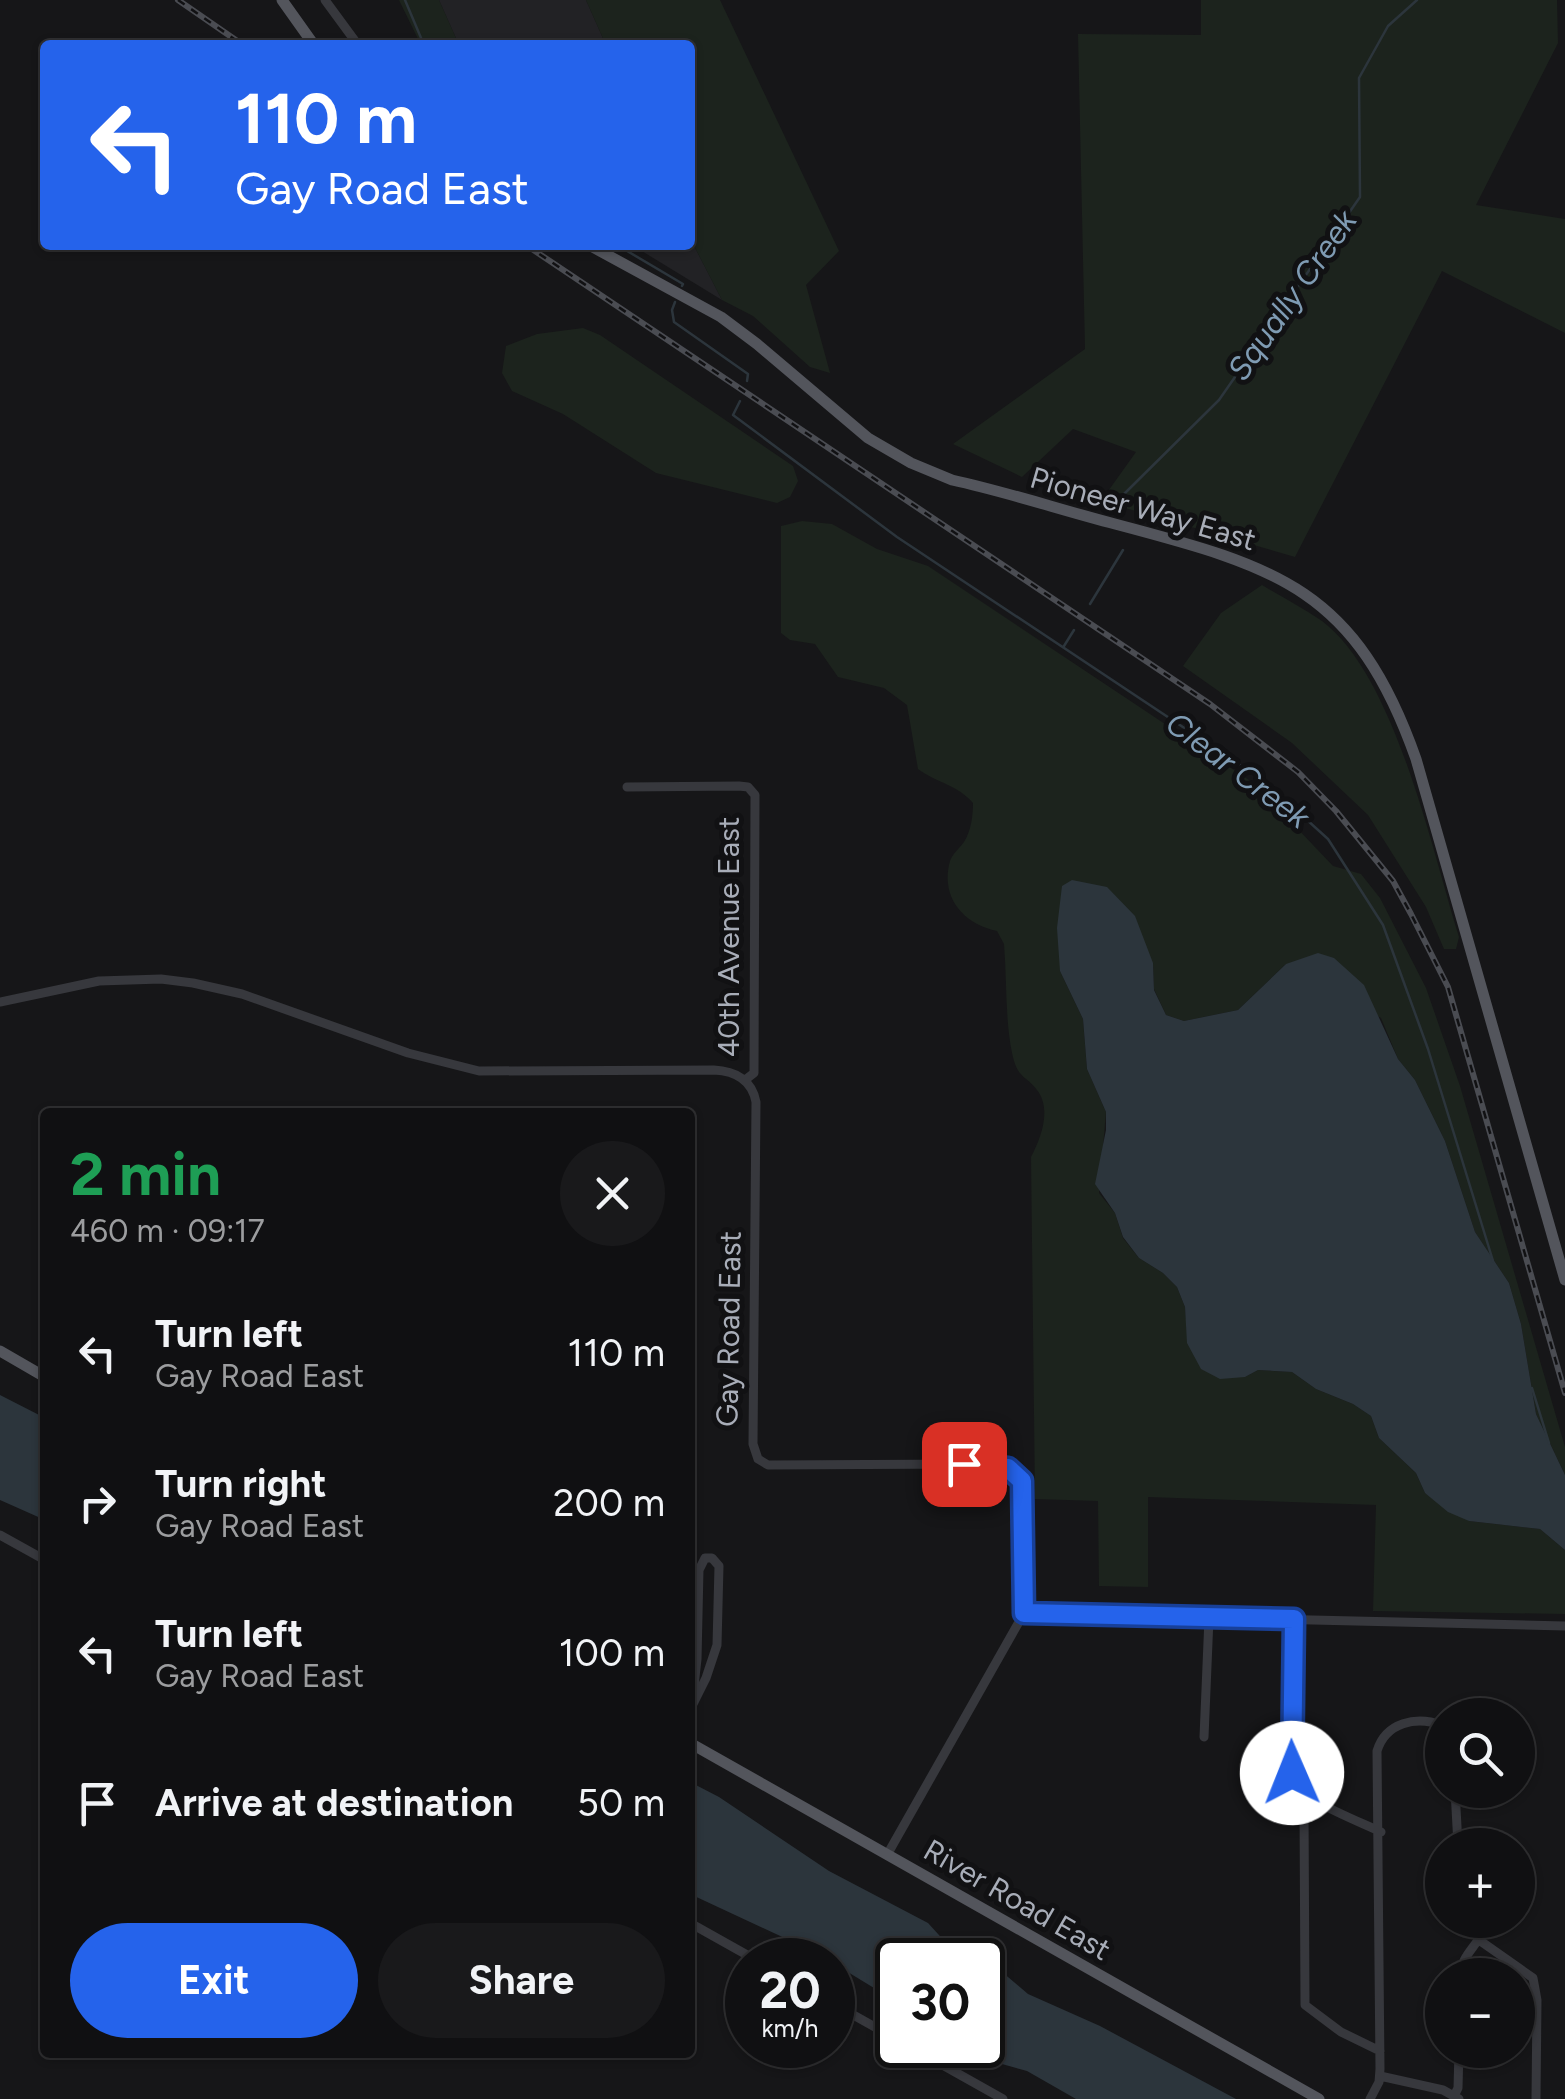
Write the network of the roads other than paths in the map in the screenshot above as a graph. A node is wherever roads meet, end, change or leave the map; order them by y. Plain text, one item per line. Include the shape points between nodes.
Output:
1 (282, 0) edge
2 (326, 0) edge
3 (310, 40) edge
4 (354, 40) edge
5 (598, 250) edge
6 (627, 786) dead end
7 (0, 1002) edge
8 (745, 1080) junction
9 (1565, 1280) edge
10 (0, 1351) edge
11 (40, 1373) edge
12 (0, 1535) edge
13 (40, 1557) edge
14 (1024, 1613) junction
15 (1209, 1618) junction
16 (1294, 1619) junction
17 (1565, 1626) edge
18 (695, 1675) edge
19 (695, 1699) edge
20 (1425, 1722) edge
21 (1204, 1737) dead end
22 (695, 1746) edge
23 (1309, 1796) junction
24 (1380, 1832) junction
25 (887, 1855) junction
26 (695, 1926) edge
27 (1482, 1938) edge
28 (1479, 1940) junction
29 (725, 1943) edge
30 (1464, 1958) edge
31 (1380, 2051) junction
32 (948, 2068) edge
33 (1459, 2068) edge
34 (1380, 2076) junction
35 (1456, 2097) edge
36 (1003, 2099) edge
37 (1319, 2099) edge
38 (1370, 2099) edge
39 (1536, 2099) edge

1 - 3 main road
2 - 4 street
5 - 9 main road, Pioneer Way East via 721,317 843,419 911,463 1224,556 1274,575 1335,616 1388,689 1416,759
6 - 8 street, 40th Avenue East via 739,786 755,795 754,1073
7 - 8 street via 99,981 193,982 479,1071 714,1070
8 - 14 street, Gay Road East via 756,1102 754,1452 776,1467 1008,1468 1024,1488
10 - 11 main road
12 - 13 street
14 - 15 street
14 - 25 street
15 - 16 street
15 - 21 street
16 - 17 street
16 - 23 street via 1292,1773
18 - 19 street via 699,1570 712,1558 719,1566 717,1645
20 - 24 street via 1392,1729 1379,1745
22 - 25 main road, River Road East
23 - 24 street
23 - 31 street via 1303,1994 1308,2010
24 - 31 street
25 - 37 main road, River Road East
26 - 29 street
27 - 28 street
28 - 30 street
28 - 39 street via 1522,1968 1537,1990
31 - 34 street
32 - 36 street
33 - 35 street
34 - 35 street
34 - 38 street

